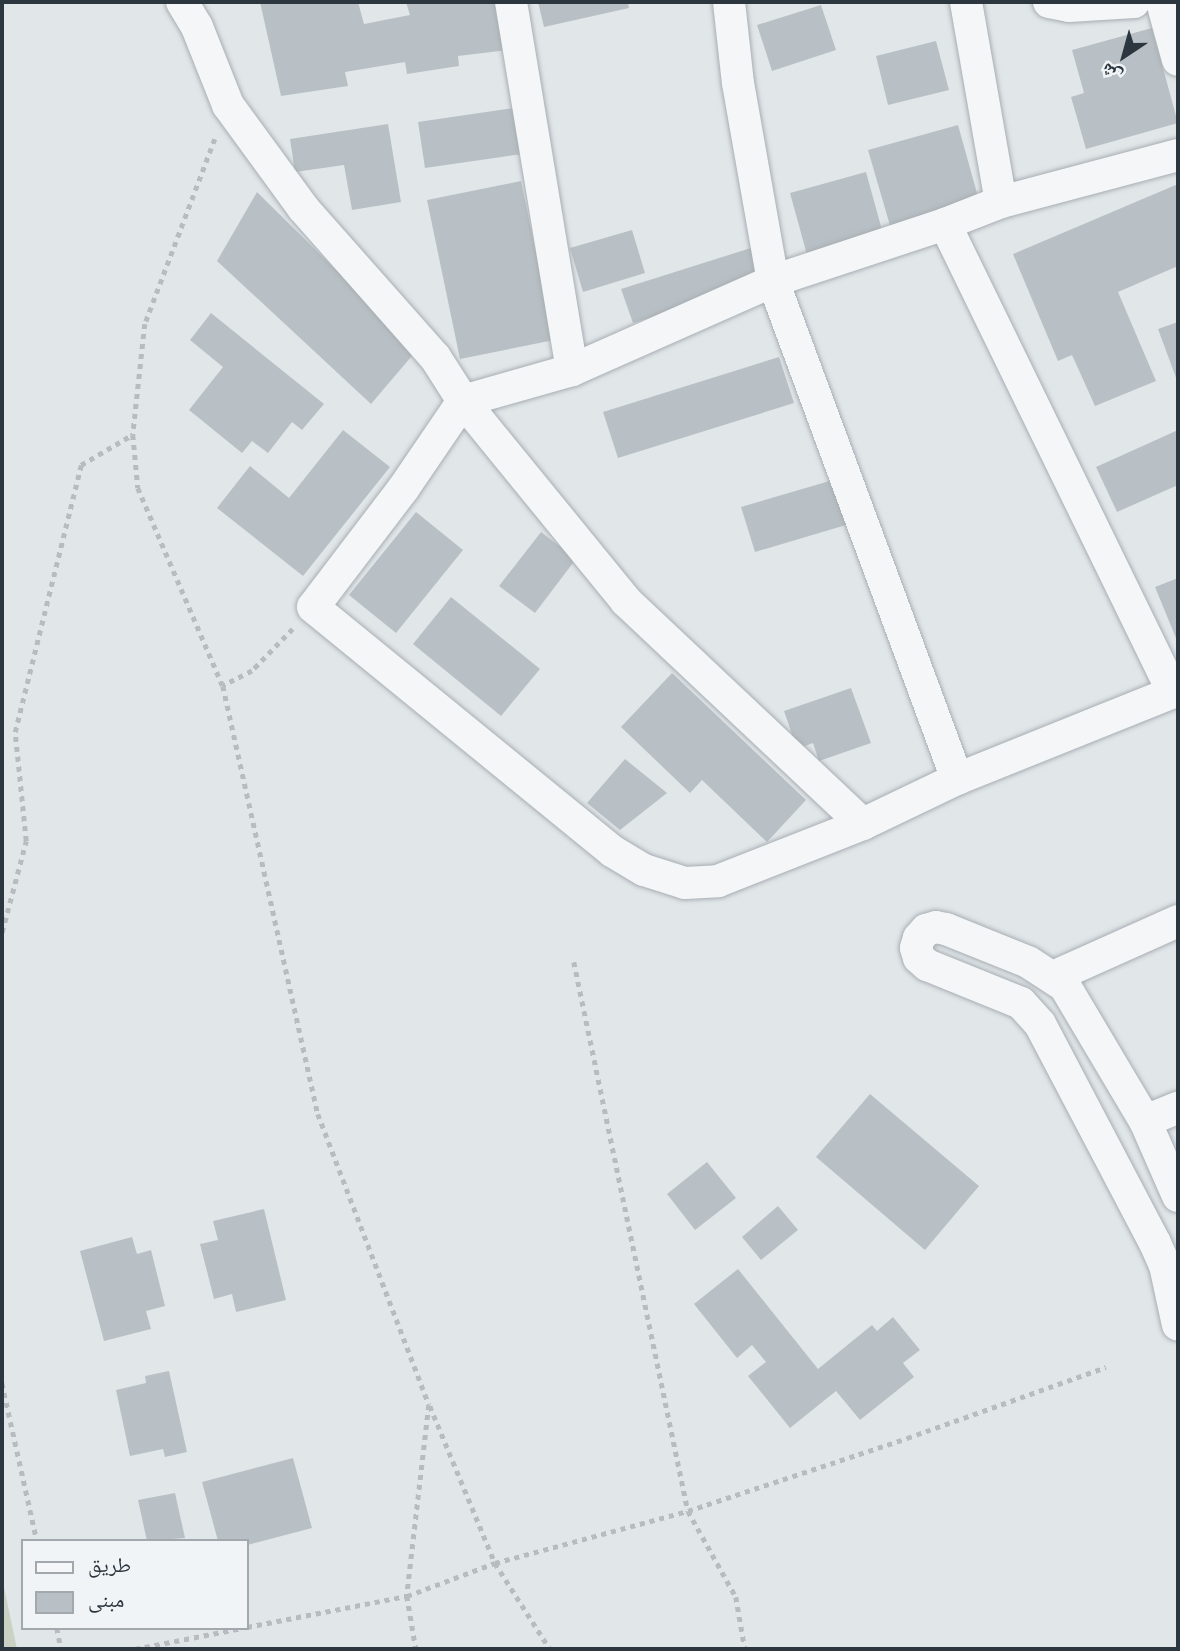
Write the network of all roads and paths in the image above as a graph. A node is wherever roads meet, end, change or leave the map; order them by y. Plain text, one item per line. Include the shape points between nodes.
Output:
1 (182, 2) edge
2 (511, 2) edge
3 (729, 2) edge
4 (966, 2) edge
5 (1049, 2) edge
6 (1134, 2) edge
7 (1162, 2) edge
8 (1178, 60) edge
9 (228, 105) junction
10 (1178, 155) edge
11 (1001, 202) junction
12 (945, 224) junction
13 (773, 281) junction
14 (572, 369) junction
15 (463, 401) junction
16 (133, 435) junction
17 (313, 607) junction
18 (223, 686) junction
19 (1175, 691) edge
20 (957, 779) junction
21 (863, 824) junction
22 (1178, 921) edge
23 (2, 932) edge
24 (574, 962) dead end
25 (1055, 976) junction
26 (1178, 1108) edge
27 (1145, 1121) junction
28 (1178, 1196) edge
29 (1178, 1314) edge
30 (1106, 1367) dead end
31 (2, 1383) edge
32 (429, 1405) junction
33 (688, 1511) junction
34 (37, 1539) edge
35 (495, 1563) junction
36 (407, 1596) junction
37 (248, 1627) edge
38 (57, 1630) edge
39 (234, 1630) edge
40 (61, 1649) edge
41 (135, 1649) edge
42 (416, 1649) edge
43 (550, 1649) edge
44 (745, 1649) edge

1 - 9 street via 197,27
2 - 14 street
3 - 13 street via 738,83
4 - 11 street
5 - 6 street via 1069,6
7 - 8 street
9 - 15 street via 303,208 435,357
9 - 16 path via 145,324
10 - 11 street
11 - 12 street
12 - 13 street
12 - 19 street
13 - 14 street
13 - 20 street
14 - 15 street
15 - 17 street
15 - 21 street via 626,601
16 - 18 path via 138,488
16 - 23 path via 80,465 15,732 26,841
17 - 18 path via 252,671
17 - 21 street via 612,851 644,870 685,883 719,881
18 - 32 path via 318,1114
19 - 20 street
20 - 21 street
22 - 25 street
24 - 33 path
25 - 27 street via 1072,995
25 - 29 street via 946,929 926,930 916,948 927,965 1009,997 1031,1011 1156,1243
26 - 27 street
27 - 28 street
30 - 33 path
31 - 34 path
32 - 35 path
32 - 36 path
33 - 35 path
33 - 44 path via 736,1597
35 - 36 path
35 - 43 path
36 - 37 path
36 - 42 path
38 - 40 path
39 - 41 path

